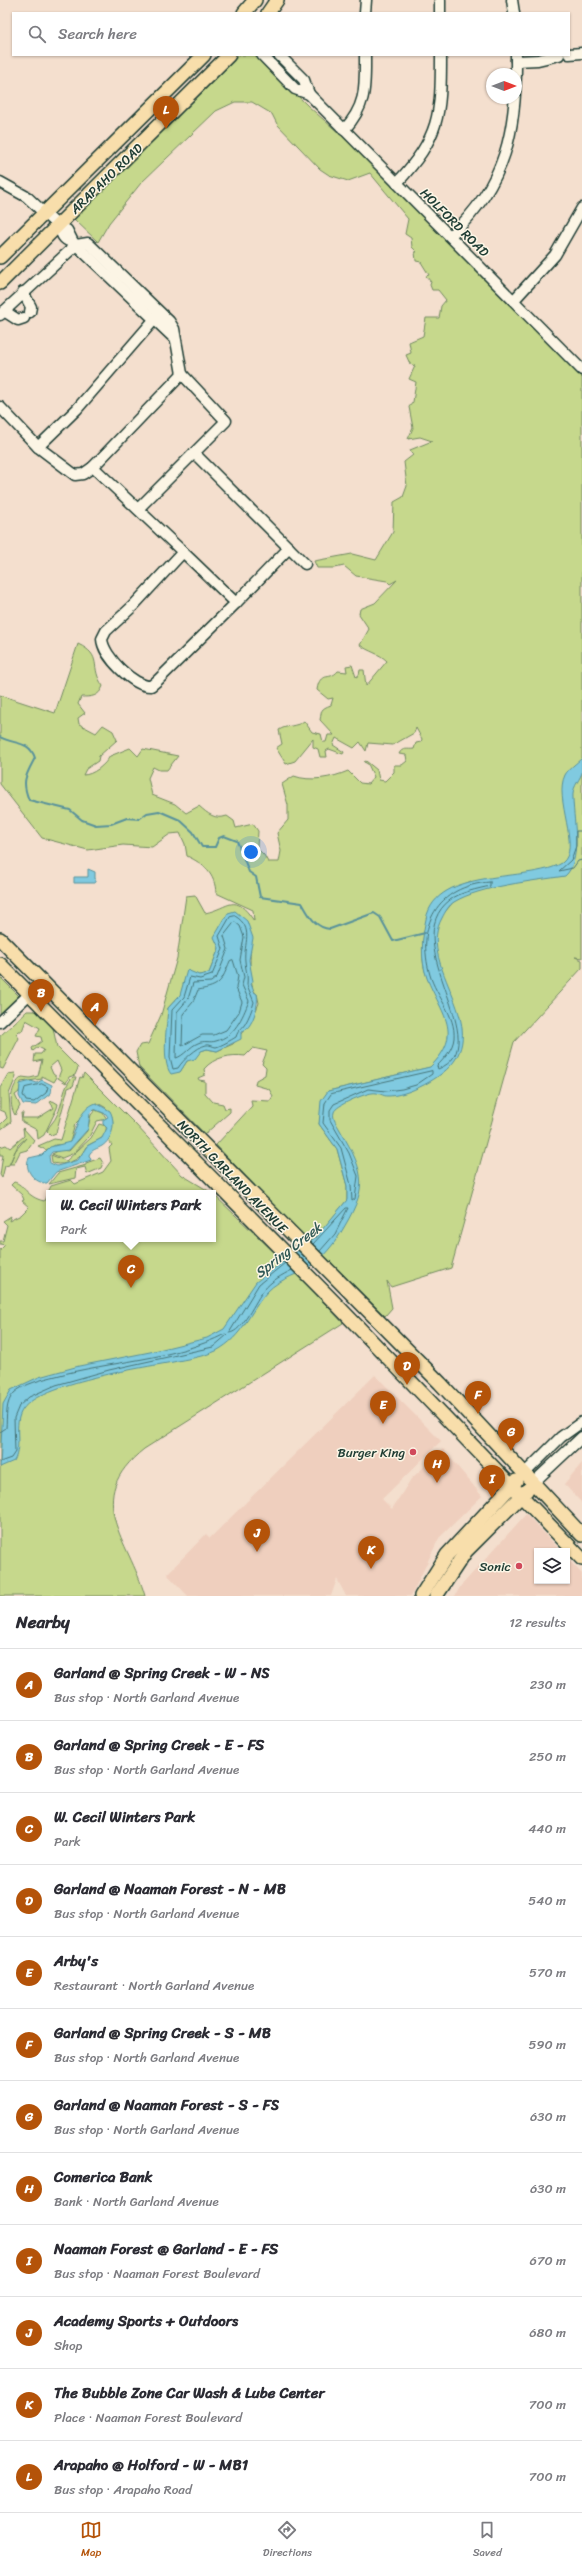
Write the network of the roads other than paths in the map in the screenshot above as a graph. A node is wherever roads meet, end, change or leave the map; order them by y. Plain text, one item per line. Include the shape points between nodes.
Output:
1 (255, 0) edge
2 (277, 0) edge
3 (366, 0) edge
4 (440, 0) edge
5 (512, 0) edge
6 (245, 12) edge
7 (269, 12) edge
8 (365, 12) edge
9 (440, 12) edge
10 (514, 12) edge
11 (570, 54) edge
12 (582, 54) edge
13 (203, 56) edge
14 (227, 56) edge
15 (263, 56) edge
16 (280, 56) edge
17 (365, 56) edge
18 (441, 56) edge
19 (555, 56) edge
20 (516, 58) edge
21 (309, 94) junction
22 (344, 130) junction
23 (0, 182) edge
24 (397, 183) junction
25 (582, 208) edge
26 (45, 213) junction
27 (57, 225) junction
28 (450, 236) junction
29 (0, 257) edge
30 (0, 283) edge
31 (23, 292) junction
32 (514, 300) junction
33 (2, 313) edge
34 (157, 316) junction
35 (582, 370) edge
36 (182, 374) junction
37 (0, 407) edge
38 (38, 447) junction
39 (194, 453) junction
40 (93, 467) junction
41 (138, 509) junction
42 (289, 548) junction
43 (183, 552) junction
44 (305, 564) dead end
45 (236, 603) junction
46 (0, 939) edge
47 (0, 964) edge
48 (42, 982) junction
49 (29, 994) junction
50 (0, 1022) edge
51 (582, 1422) edge
52 (582, 1437) edge
53 (528, 1479) junction
54 (510, 1486) junction
55 (522, 1496) junction
56 (582, 1535) edge
57 (582, 1559) edge
58 (421, 1596) edge
59 (436, 1596) edge

1 - 6 main road
2 - 7 main road
3 - 8 street
4 - 9 street
5 - 10 street
11 - 12 street
13 - 26 main road, ARAPAHO ROAD
14 - 27 main road, ARAPAHO ROAD
15 - 21 street, HOLFORD ROAD via 296,89
16 - 21 street, HOLFORD ROAD via 304,80
17 - 22 street via 363,101 359,112
18 - 24 street via 441,96 433,135 424,151
19 - 20 street via 538,60
20 - 28 street via 515,112 503,160 484,197
21 - 22 street, HOLFORD ROAD
22 - 24 street, HOLFORD ROAD
23 - 26 street via 27,197
24 - 28 street, HOLFORD ROAD
25 - 32 street via 555,255
26 - 27 street
26 - 29 main road, ARAPAHO ROAD
27 - 30 main road, ARAPAHO ROAD
28 - 32 street, HOLFORD ROAD
31 - 33 street
31 - 33 street via 27,315 18,320
31 - 34 street via 75,243
32 - 35 street, HOLFORD ROAD
34 - 36 street via 175,339
34 - 38 street via 77,409
36 - 39 street via 226,421
36 - 40 street
37 - 38 street
38 - 40 street via 75,475 83,474
39 - 41 street
39 - 42 street
40 - 41 street
41 - 43 street
42 - 44 street
42 - 45 street
43 - 45 street
43 - 45 street via 106,631 102,639 106,654 139,684 151,686
46 - 48 main road, NORTH GARLAND AVENUE
47 - 49 main road, NORTH GARLAND AVENUE
48 - 49 street
48 - 53 main road, NORTH GARLAND AVENUE via 440,1383
49 - 50 street
49 - 54 main road, NORTH GARLAND AVENUE via 337,1305
51 - 53 street via 562,1437
52 - 53 street
53 - 54 main road
53 - 55 main road
53 - 56 main road, NORTH GARLAND AVENUE
54 - 55 main road, NORTH GARLAND AVENUE
54 - 58 main road via 447,1555
55 - 57 main road, NORTH GARLAND AVENUE
55 - 59 main road via 466,1551

